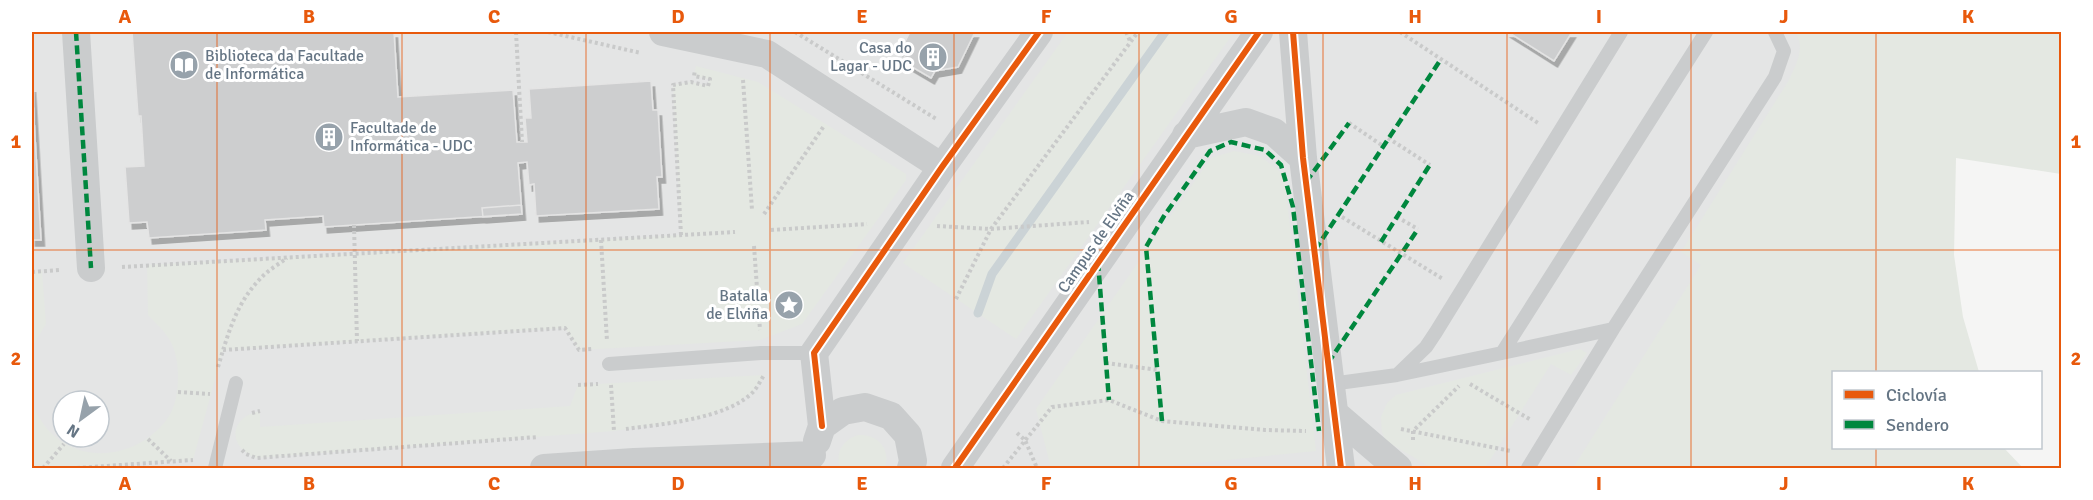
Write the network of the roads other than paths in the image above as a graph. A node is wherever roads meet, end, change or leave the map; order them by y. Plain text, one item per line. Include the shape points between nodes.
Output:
1 (76, 32) edge
2 (1039, 32) edge
3 (1259, 32) edge
4 (1293, 32) edge
5 (1621, 32) edge
6 (1706, 32) edge
7 (1775, 32) edge
8 (657, 43) edge
9 (765, 43) edge
10 (1186, 135) junction
11 (1303, 158) junction
12 (942, 166) junction
13 (91, 268) road end
14 (1613, 329) junction
15 (814, 353) junction
16 (1502, 353) junction
17 (609, 364) dead end
18 (1397, 375) junction
19 (236, 383) dead end
20 (1331, 384) junction
21 (1336, 423) junction
22 (822, 426) junction
23 (1406, 459) edge
24 (813, 462) edge
25 (215, 468) edge
26 (544, 468) edge
27 (910, 468) edge
28 (955, 468) edge
29 (1341, 468) edge
30 (1528, 468) edge

1 - 13 street
2 - 12 street
3 - 10 street, Campus de Elviña
4 - 11 street
5 - 18 lane via 1426,347
6 - 16 lane
7 - 14 lane via 1784,51 1775,77
8 - 9 street
9 - 12 street
10 - 11 street via 1246,122 1274,132
10 - 28 street, Campus de Elviña
11 - 20 street
12 - 15 street
14 - 16 lane
14 - 30 lane
15 - 17 lane
15 - 22 street
16 - 18 lane
18 - 20 lane
19 - 25 lane
20 - 21 street
21 - 23 street
21 - 29 street
22 - 24 street
22 - 27 street via 843,411 865,407 891,416 908,435 913,461
24 - 26 street via 634,462

